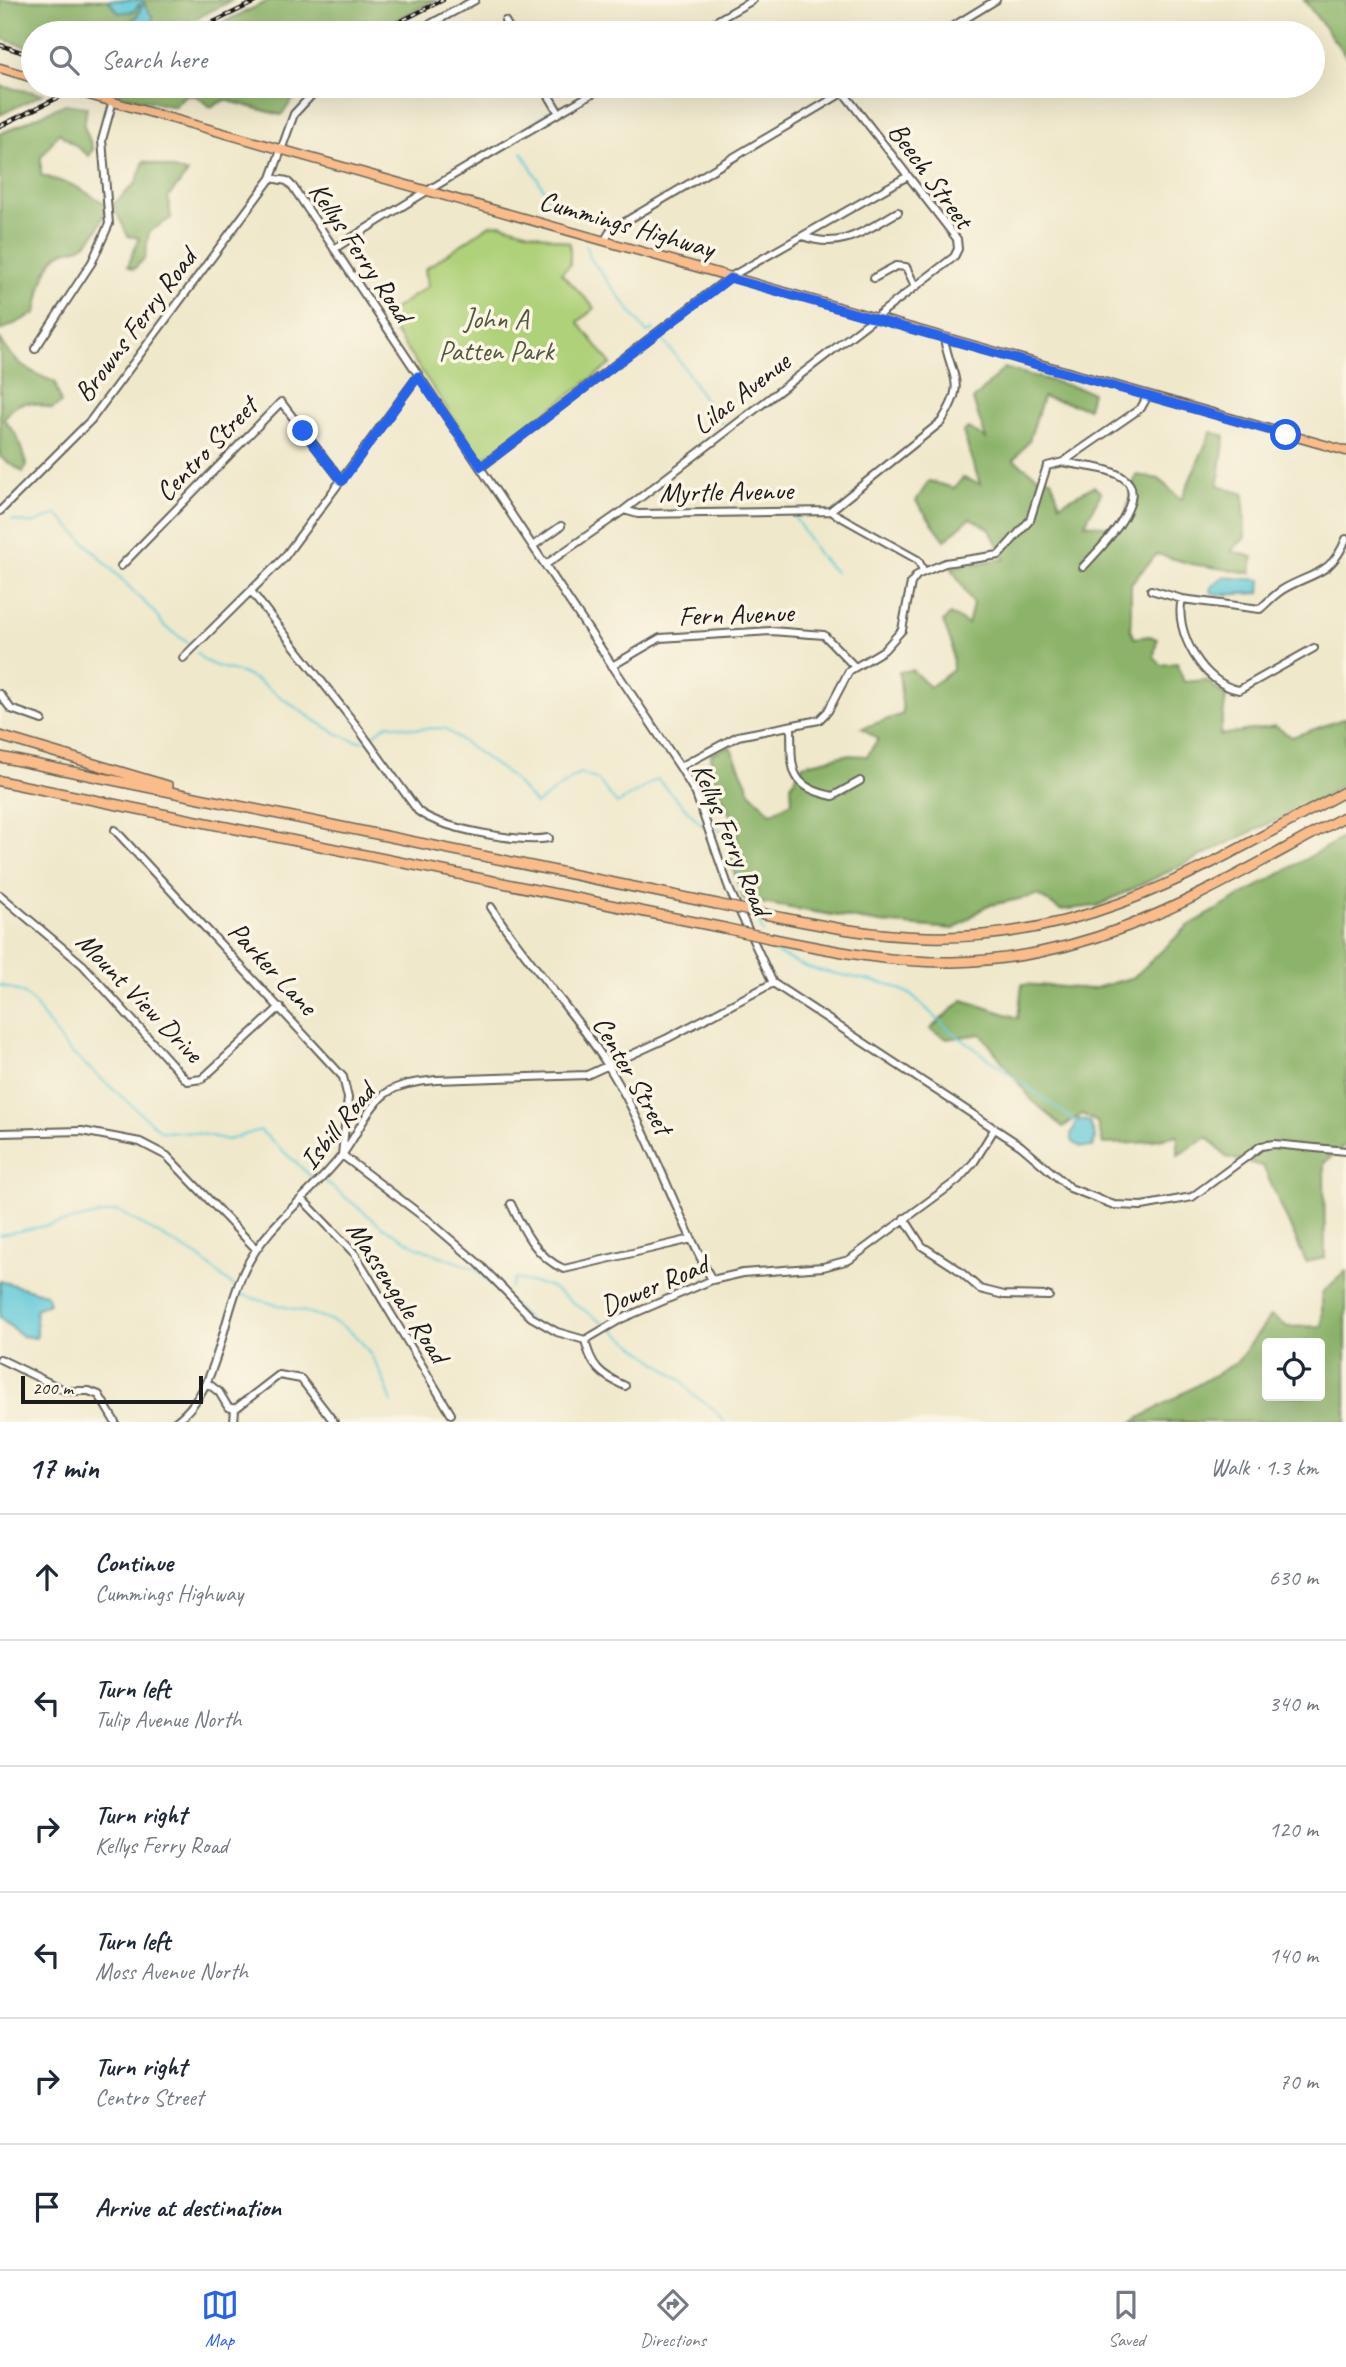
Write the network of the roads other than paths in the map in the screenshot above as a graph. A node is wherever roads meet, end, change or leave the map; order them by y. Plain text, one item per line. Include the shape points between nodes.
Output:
1 (475, 0) edge
2 (753, 0) edge
3 (996, 0) edge
4 (436, 21) edge
5 (716, 21) edge
6 (962, 21) edge
7 (0, 68) edge
8 (21, 75) edge
9 (94, 98) edge
10 (309, 98) edge
11 (550, 98) edge
12 (585, 98) edge
13 (833, 98) edge
14 (848, 98) edge
15 (112, 104) junction
16 (559, 113) junction
17 (281, 149) junction
18 (908, 176) junction
19 (271, 177) junction
20 (425, 191) junction
21 (898, 212) dead end
22 (803, 236) junction
23 (605, 240) junction
24 (334, 249) junction
25 (958, 249) joint
26 (730, 278) junction
27 (874, 278) dead end
28 (915, 286) junction
29 (873, 318) junction
30 (944, 338) junction
31 (35, 349) dead end
32 (418, 376) junction
33 (1147, 397) junction
34 (1346, 451) edge
35 (1063, 462) junction
36 (481, 467) junction
37 (342, 481) junction
38 (624, 510) junction
39 (0, 511) edge
40 (830, 511) junction
41 (561, 526) dead end
42 (1346, 540) edge
43 (533, 546) junction
44 (545, 565) junction
45 (121, 566) dead end
46 (1083, 567) dead end
47 (924, 572) junction
48 (1151, 590) dead end
49 (251, 592) junction
50 (1182, 599) junction
51 (1314, 648) dead end
52 (183, 658) dead end
53 (612, 666) junction
54 (855, 667) junction
55 (0, 694) edge
56 (42, 720) dead end
57 (791, 728) junction
58 (0, 736) edge
59 (0, 757) edge
60 (680, 767) junction
61 (0, 781) edge
62 (860, 781) dead end
63 (0, 787) edge
64 (25, 787) junction
65 (1346, 789) edge
66 (223, 803) junction
67 (1345, 817) edge
68 (115, 830) dead end
69 (549, 838) dead end
70 (0, 895) edge
71 (491, 907) dead end
72 (773, 983) junction
73 (279, 1007) junction
74 (609, 1067) junction
75 (995, 1128) junction
76 (0, 1133) edge
77 (1346, 1152) edge
78 (342, 1155) junction
79 (303, 1200) junction
80 (511, 1204) dead end
81 (904, 1218) junction
82 (691, 1239) junction
83 (256, 1249) junction
84 (712, 1280) junction
85 (1049, 1296) dead end
86 (585, 1340) junction
87 (0, 1359) edge
88 (206, 1382) junction
89 (625, 1386) dead end
90 (235, 1409) junction
91 (451, 1414) dead end
92 (115, 1422) edge
93 (175, 1422) edge
94 (234, 1422) edge
95 (334, 1422) edge

1 - 4 street
2 - 5 street
3 - 6 street
7 - 8 main road
9 - 15 main road, Cummings Highway
10 - 17 street, Browns Ferry Road via 295,114
11 - 16 street
12 - 16 street
13 - 23 street via 611,230
14 - 18 street, Beech Street
15 - 17 main road, Cummings Highway
15 - 31 street via 102,141 110,224 92,262
16 - 20 street
17 - 19 street, Browns Ferry Road
17 - 20 main road, Cummings Highway
18 - 22 street
18 - 25 street, Beech Street via 957,239
19 - 24 street, Kellys Ferry Road via 293,187
19 - 39 street, Browns Ferry Road via 91,420
20 - 23 main road, Cummings Highway
20 - 24 street
21 - 22 street via 849,239 822,244
22 - 26 street
23 - 26 main road, Cummings Highway
24 - 32 street, Kellys Ferry Road
25 - 28 street, Lilac Avenue
26 - 29 main road, Cummings Highway
26 - 36 street
27 - 28 street via 896,266 906,268
28 - 29 street, Lilac Avenue
29 - 30 main road, Cummings Highway
29 - 38 street, Lilac Avenue
30 - 33 main road, Cummings Highway
30 - 40 street, Myrtle Avenue via 957,382 941,422
32 - 36 street, Kellys Ferry Road
32 - 37 street
33 - 34 main road, Cummings Highway
33 - 35 street via 1141,408
35 - 46 street via 1122,477 1130,483 1133,497 1111,536
35 - 47 street via 1047,466 1030,520 999,555 956,561
36 - 43 street, Kellys Ferry Road
37 - 45 street, Centro Street via 281,402
37 - 49 street via 283,559
38 - 40 street, Myrtle Avenue via 638,514
38 - 44 street, Lilac Avenue
40 - 47 street, Myrtle Avenue via 918,561
41 - 43 street
42 - 50 street via 1319,573 1283,589 1261,608
43 - 44 street, Kellys Ferry Road
44 - 53 street, Kellys Ferry Road
47 - 54 street via 911,583 902,630 892,643
48 - 50 street
49 - 52 street
49 - 69 street via 418,811 428,819 485,832 533,841
50 - 51 street via 1178,612 1184,639 1216,680 1229,689 1239,690
53 - 54 street, Fern Avenue via 660,638 771,631 824,635
53 - 60 street, Kellys Ferry Road
54 - 57 street via 819,720
55 - 56 street via 11,709
57 - 60 street via 738,736
57 - 62 street via 792,769 804,786 833,796
58 - 66 highway
59 - 66 highway
60 - 72 street, Kellys Ferry Road via 701,804 730,891
61 - 64 highway
63 - 64 highway
64 - 67 highway, bridge via 860,956 914,961 998,959 1105,936 1165,913
65 - 66 highway, bridge via 1147,894 1097,914 1026,931 959,937 883,935 764,914
68 - 73 street, Parker Lane
70 - 73 street, Mount View Drive via 83,965 187,1081 202,1079
71 - 74 street, Center Street
72 - 74 street, Isbill Road
72 - 75 street
73 - 78 street, Parker Lane via 345,1082 348,1098
74 - 78 street, Isbill Road via 587,1075 436,1080 399,1087 372,1109
74 - 82 street, Center Street
75 - 77 street via 1070,1188 1128,1207 1192,1197 1261,1146
75 - 81 street, Dower Road via 965,1172
76 - 83 street via 82,1130 141,1142 167,1156
78 - 79 street, Isbill Road
78 - 86 street, Dower Road via 478,1263 531,1317 557,1332
79 - 83 street, Isbill Road
79 - 91 street, Massengale Road via 355,1254
80 - 82 street via 534,1246 565,1269
81 - 84 street, Dower Road via 849,1260
81 - 85 street via 922,1246 980,1289 1004,1295
82 - 84 street, Center Street
83 - 88 street, Isbill Road via 232,1299
84 - 86 street, Dower Road via 621,1319
86 - 89 street via 590,1361 601,1374
87 - 92 street via 66,1391 99,1395
88 - 90 street
88 - 93 street, Isbill Road via 195,1404
90 - 94 street
90 - 95 street via 279,1375 290,1376 301,1379

